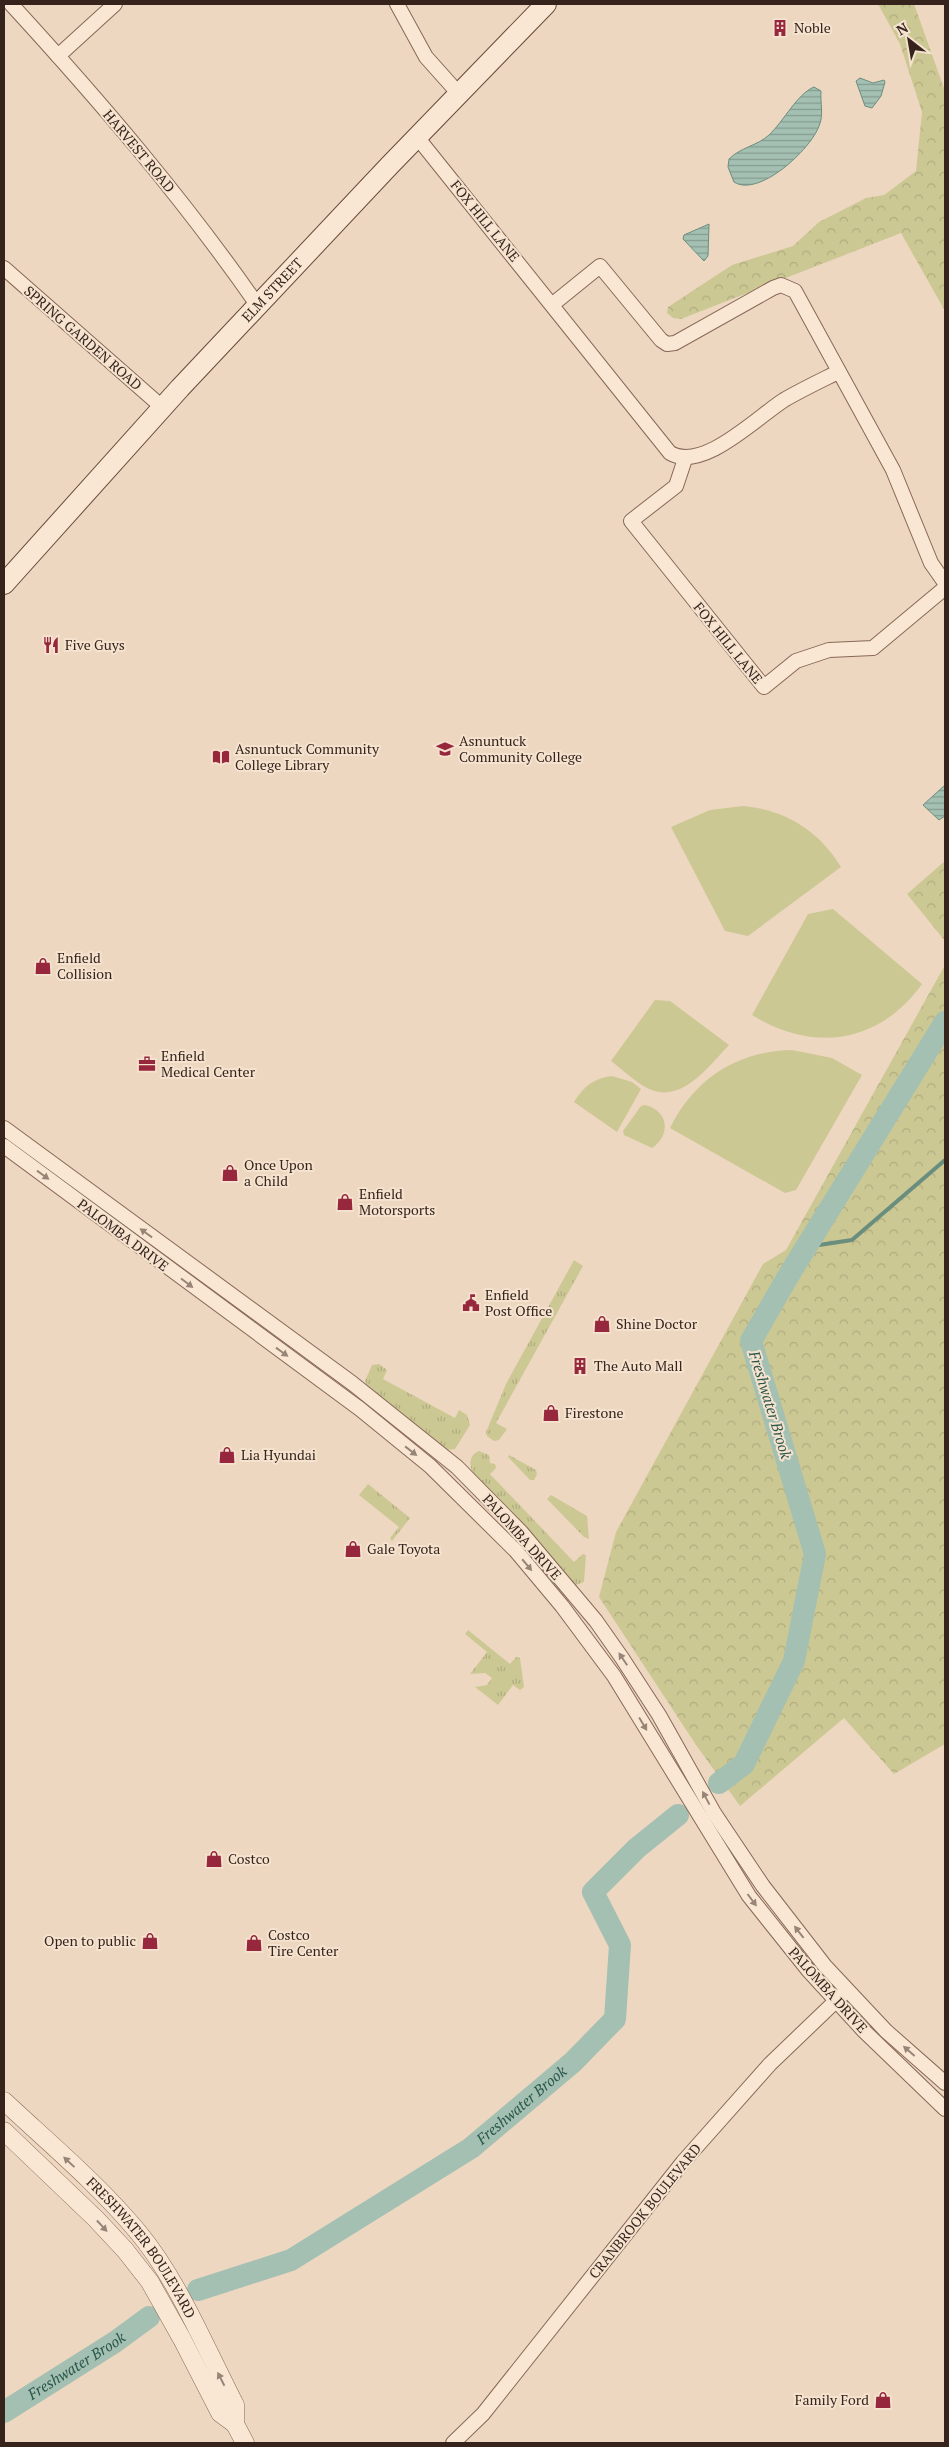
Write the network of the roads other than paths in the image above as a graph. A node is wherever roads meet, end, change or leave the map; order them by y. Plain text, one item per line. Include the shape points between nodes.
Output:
1 (10, 4) edge
2 (114, 4) edge
3 (397, 4) edge
4 (546, 4) edge
5 (58, 56) junction
6 (459, 94) junction
7 (417, 137) junction
8 (4, 268) edge
9 (553, 304) junction
10 (258, 306) junction
11 (838, 372) junction
12 (162, 407) junction
13 (685, 459) junction
14 (945, 583) edge
15 (4, 584) edge
16 (945, 588) edge
17 (4, 1128) edge
18 (4, 1146) edge
19 (242, 1303) junction
20 (242, 1324) junction
21 (457, 1467) junction
22 (446, 1482) junction
23 (586, 1610) junction
24 (573, 1620) junction
25 (739, 1851) junction
26 (726, 1859) junction
27 (848, 1988) junction
28 (836, 2000) junction
29 (945, 2083) edge
30 (4, 2102) edge
31 (945, 2109) edge
32 (4, 2131) edge
33 (235, 2424) junction
34 (245, 2443) edge
35 (453, 2443) edge

1 - 5 street, HARVEST ROAD
2 - 5 street
3 - 6 street via 426,57
4 - 6 main road, ELM STREET
5 - 10 street, HARVEST ROAD via 146,157
6 - 7 main road, ELM STREET
7 - 9 street, FOX HILL LANE
7 - 10 main road, ELM STREET
8 - 12 street, SPRING GARDEN ROAD
9 - 11 street via 600,266 667,344 675,343 781,285 795,291
9 - 13 street, FOX HILL LANE via 670,453
10 - 12 main road, ELM STREET
11 - 13 street via 784,400 718,447
11 - 14 street via 893,470 931,564
12 - 15 main road, ELM STREET
13 - 16 street, FOX HILL LANE via 676,486 631,521 764,687 796,661 829,650 873,648
19 -> 17 street, PALOMBA DRIVE
18 -> 20 street, PALOMBA DRIVE
19 - 20 street
19 - 21 street, PALOMBA DRIVE via 352,1383
20 -> 22 street, PALOMBA DRIVE via 360,1408
21 - 22 street
21 - 23 street, PALOMBA DRIVE via 521,1532
22 -> 24 street, PALOMBA DRIVE via 516,1551
23 - 24 street
25 -> 23 street, PALOMBA DRIVE via 659,1715 617,1650
24 -> 26 street, PALOMBA DRIVE via 614,1676
25 - 26 street
27 -> 25 street, PALOMBA DRIVE via 825,1966
26 -> 28 street, PALOMBA DRIVE via 749,1896
27 - 28 street, CRANBROOK BOULEVARD
29 -> 27 street, PALOMBA DRIVE via 886,2031
28 - 31 street, PALOMBA DRIVE
28 - 35 street, CRANBROOK BOULEVARD via 770,2064 682,2162 483,2414
33 -> 30 street, FRESHWATER BOULEVARD via 234,2405 164,2268 138,2232 104,2195
32 -> 33 street, FRESHWATER BOULEVARD via 96,2219 145,2275 220,2413
33 - 34 street, FRESHWATER BOULEVARD

